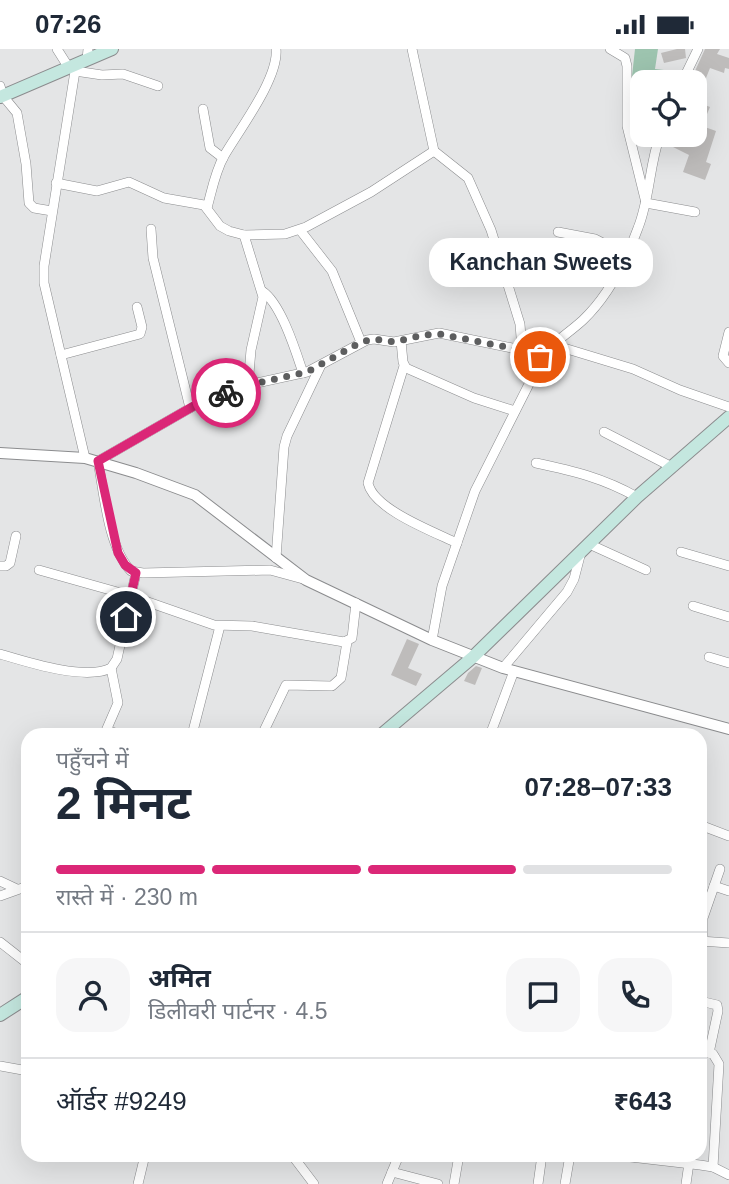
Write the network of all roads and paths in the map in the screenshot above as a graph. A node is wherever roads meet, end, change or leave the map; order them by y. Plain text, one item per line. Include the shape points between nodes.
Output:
1 (57, 49) edge
2 (112, 49) edge
3 (276, 49) edge
4 (412, 49) edge
5 (610, 49) edge
6 (698, 49) edge
7 (79, 62) edge
8 (688, 70) edge
9 (158, 86) dead end
10 (1, 93) edge
11 (203, 109) dead end
12 (656, 147) edge
13 (434, 151) junction
14 (223, 158) junction
15 (57, 183) junction
16 (646, 203) junction
17 (207, 208) junction
18 (52, 211) junction
19 (695, 212) dead end
20 (150, 229) dead end
21 (300, 230) junction
22 (558, 232) dead end
23 (244, 235) junction
24 (626, 255) junction
25 (262, 291) junction
26 (137, 307) dead end
27 (729, 331) edge
28 (401, 341) junction
29 (361, 342) junction
30 (554, 345) junction
31 (522, 350) junction
32 (61, 355) junction
33 (540, 357) junction
34 (729, 363) edge
35 (404, 366) junction
36 (320, 367) junction
37 (303, 373) junction
38 (248, 385) junction
39 (729, 407) edge
40 (190, 408) junction
41 (515, 411) junction
42 (729, 417) edge
43 (604, 432) dead end
44 (0, 453) edge
45 (85, 459) junction
46 (98, 461) junction
47 (536, 463) dead end
48 (672, 467) junction
49 (637, 498) junction
50 (16, 536) dead end
51 (457, 543) junction
52 (585, 548) junction
53 (681, 552) dead end
54 (276, 558) junction
55 (0, 566) edge
56 (729, 566) edge
57 (39, 570) dead end
58 (646, 570) dead end
59 (136, 573) junction
60 (306, 580) junction
61 (131, 596) junction
62 (356, 603) junction
63 (693, 606) dead end
64 (729, 617) edge
65 (220, 626) junction
66 (432, 641) junction
67 (347, 642) junction
68 (0, 655) edge
69 (473, 657) junction
70 (709, 657) dead end
71 (729, 663) edge
72 (503, 667) junction
73 (111, 668) junction
74 (514, 671) junction
75 (105, 728) edge
76 (194, 728) edge
77 (265, 728) edge
78 (389, 728) edge
79 (493, 728) edge
80 (729, 729) edge
81 (707, 828) edge
82 (729, 836) edge
83 (720, 869) dead end
84 (0, 880) edge
85 (21, 885) edge
86 (714, 886) junction
87 (21, 888) edge
88 (729, 891) edge
89 (0, 896) edge
90 (707, 906) edge
91 (707, 941) edge
92 (0, 942) edge
93 (729, 943) edge
94 (21, 958) edge
95 (21, 1002) edge
96 (707, 1003) edge
97 (0, 1016) edge
98 (707, 1046) edge
99 (707, 1053) edge
100 (0, 1066) edge
101 (21, 1070) edge
102 (143, 1162) edge
103 (297, 1162) edge
104 (396, 1162) edge
105 (458, 1162) edge
106 (541, 1162) edge
107 (569, 1162) edge
108 (680, 1162) edge
109 (689, 1163) junction
110 (713, 1167) junction
111 (392, 1173) junction
112 (729, 1175) edge
113 (415, 1181) edge
114 (138, 1184) edge
115 (314, 1184) edge
116 (387, 1184) edge
117 (438, 1184) edge
118 (454, 1184) edge
119 (538, 1184) edge
120 (565, 1184) edge
121 (686, 1184) edge

1 - 7 street
2 - 7 main road
3 - 14 street via 270,76
4 - 13 street
5 - 16 street via 625,58 627,66 627,126
6 - 8 street
7 - 9 street via 102,75 123,74
7 - 10 main road
7 - 15 street
10 - 18 street via 17,113 29,203
11 - 14 street via 210,148
12 - 16 street
13 - 21 street
13 - 31 street via 468,178 491,230 520,324
14 - 17 street
15 - 17 street via 97,191 129,182 164,198
15 - 18 street
16 - 19 street
16 - 24 street
17 - 23 street via 224,229
18 - 32 street via 44,283
20 - 40 street
21 - 23 street
21 - 29 street via 331,271
22 - 24 street via 595,239
23 - 25 street
24 - 30 street via 613,283
25 - 37 street via 276,308
25 - 38 street
26 - 32 street via 140,334
27 - 34 street via 723,356
28 - 29 street
28 - 31 street via 439,334
28 - 35 street
29 - 36 street
30 - 33 street
30 - 39 street via 633,369
31 - 33 street
32 - 45 street
33 - 41 street
35 - 41 street
35 - 51 street via 368,487 394,511
36 - 37 street
36 - 54 street via 284,447
37 - 38 street
38 - 40 street
40 - 46 street
41 - 51 street via 475,491
42 - 48 main road
43 - 48 street
44 - 45 street
45 - 46 street
46 - 54 street via 195,495
46 - 59 street via 118,553
47 - 49 street via 605,480
48 - 49 main road
49 - 52 main road
50 - 55 street via 10,563
51 - 66 street via 442,586
52 - 58 street
52 - 69 main road
52 - 72 street via 567,592
53 - 56 street
54 - 60 street
57 - 61 street
59 - 60 street via 270,570
59 - 61 street
60 - 62 street
61 - 65 street
61 - 73 street
62 - 66 street
62 - 67 street via 352,638
63 - 64 street
65 - 67 street via 252,626
65 - 76 street
66 - 69 street
67 - 77 street via 339,682 332,686 286,685
68 - 73 street via 76,671
69 - 72 street
69 - 78 main road
70 - 71 street
72 - 74 street
73 - 75 street via 118,703
74 - 79 street
74 - 80 street
81 - 82 street
83 - 86 street
84 - 85 street
86 - 88 street
86 - 90 street
87 - 89 street
91 - 93 street
92 - 94 street
95 - 97 main road
96 - 98 street via 716,1005 718,1011
99 - 110 street via 719,1064
100 - 101 street
102 - 114 street
103 - 115 street
104 - 111 street
105 - 118 street
106 - 119 street
107 - 120 street
108 - 109 street
109 - 110 street
109 - 121 street
110 - 112 street
111 - 113 street
111 - 116 street
113 - 117 street

